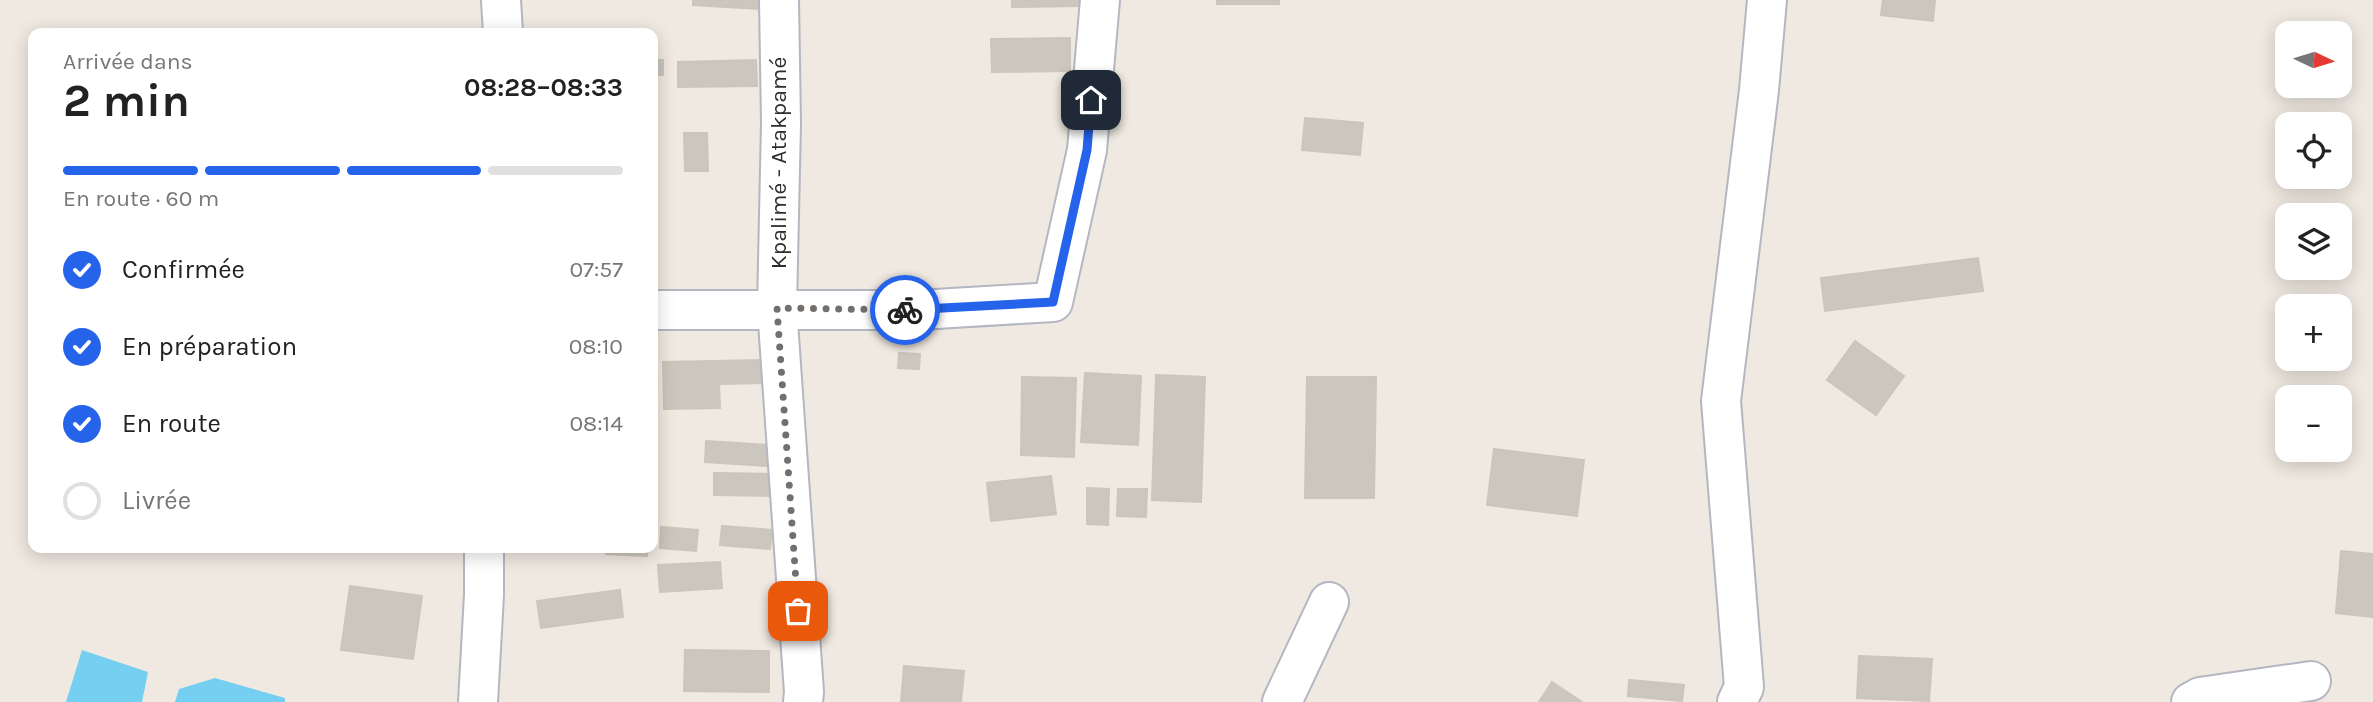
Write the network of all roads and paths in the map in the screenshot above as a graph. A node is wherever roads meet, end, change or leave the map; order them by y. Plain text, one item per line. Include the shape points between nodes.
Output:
1 (501, 0) edge
2 (779, 0) edge
3 (1100, 0) edge
4 (1767, 0) edge
5 (503, 28) edge
6 (777, 308) junction
7 (658, 310) edge
8 (484, 553) edge
9 (1329, 602) dead end
10 (2311, 681) dead end
11 (478, 702) edge
12 (803, 702) edge
13 (1282, 702) edge
14 (1737, 702) edge
15 (2191, 702) edge

1 - 5 street
2 - 6 street, Kpalimé - Atakpamé
3 - 6 street via 1087,150 1053,302 919,310
4 - 14 street via 1721,401 1744,687
6 - 7 street
6 - 12 street, Kpalimé - Atakpamé
8 - 11 street
9 - 13 street
10 - 15 street

